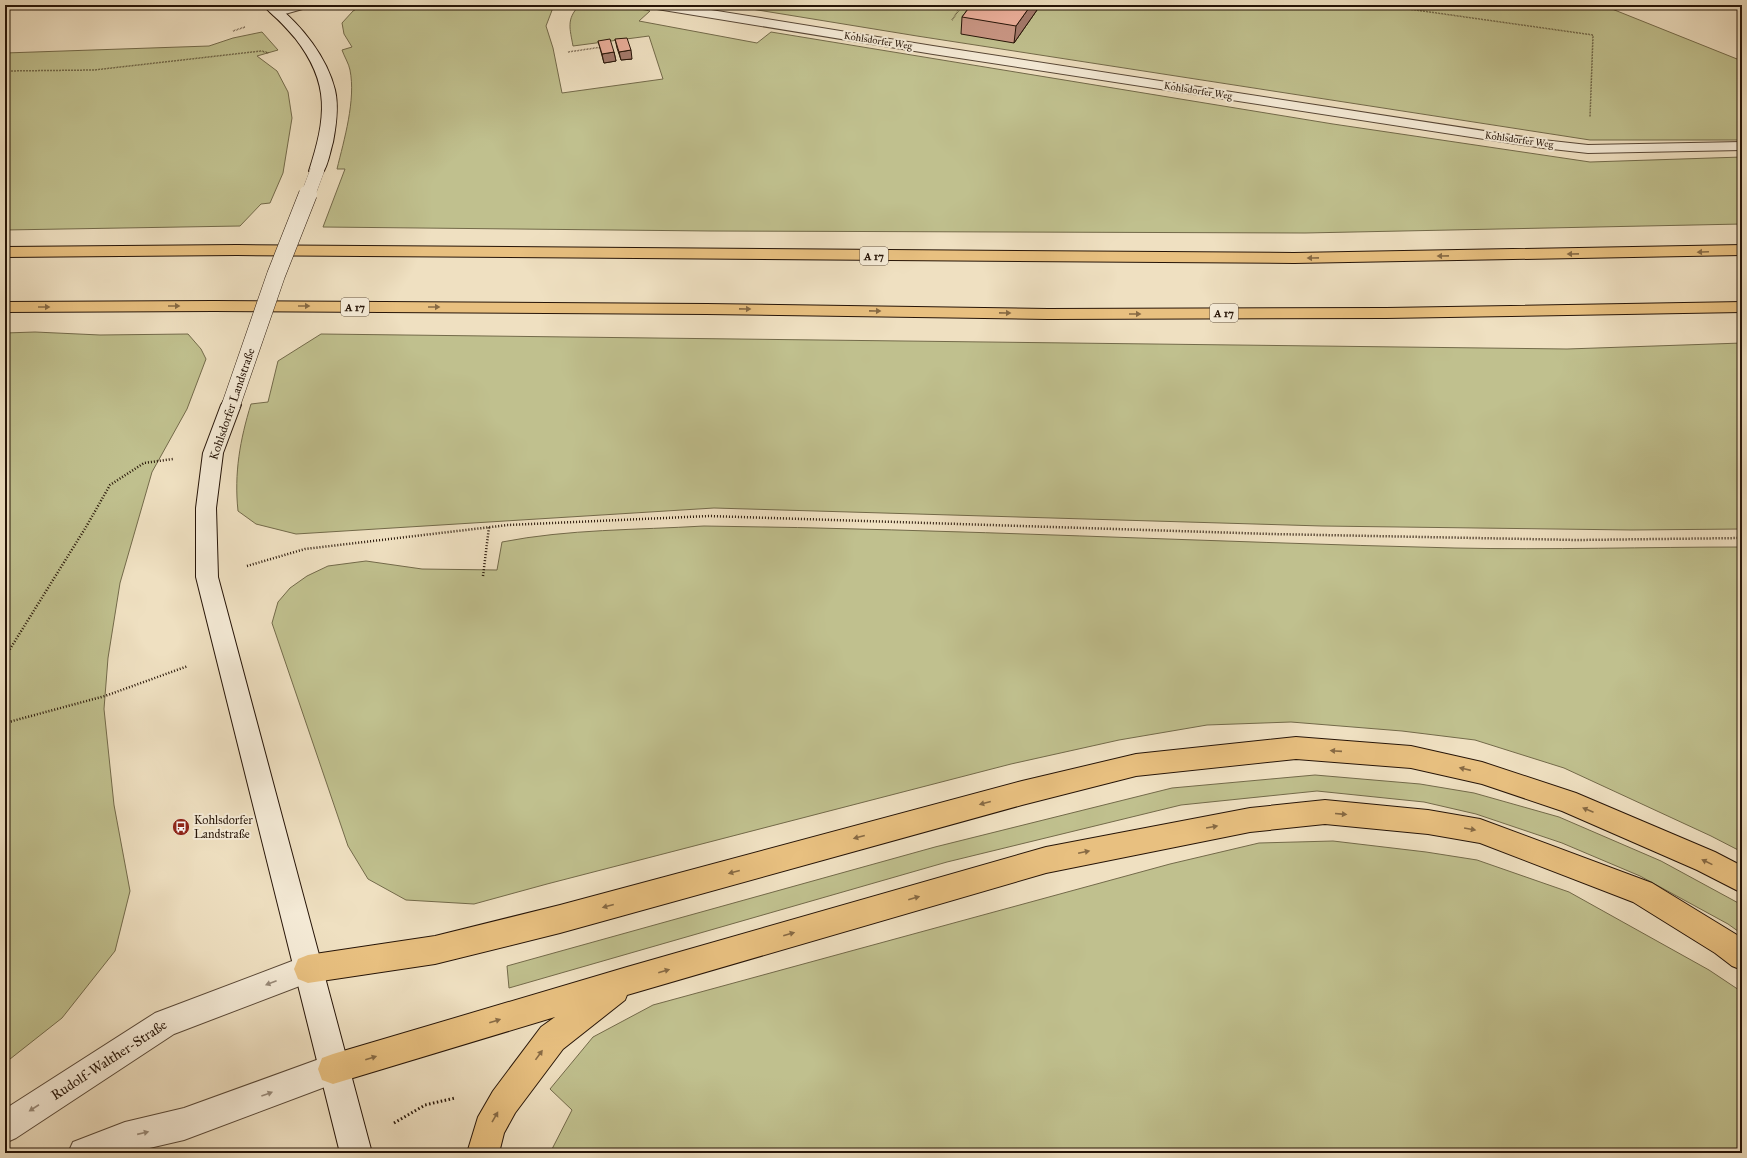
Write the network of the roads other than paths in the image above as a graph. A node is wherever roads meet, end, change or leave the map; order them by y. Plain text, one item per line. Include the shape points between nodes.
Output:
1 (302, 5) edge
2 (657, 5) edge
3 (274, 8) edge
4 (1742, 146) edge
5 (1742, 250) edge
6 (5, 252) edge
7 (5, 307) edge
8 (1742, 307) edge
9 (1742, 880) edge
10 (1742, 956) edge
11 (308, 969) junction
12 (627, 981) junction
13 (333, 1070) junction
14 (5, 1127) edge
15 (355, 1149) edge
16 (84, 1153) edge
17 (483, 1153) edge

1 - 3 street
2 - 4 street, Kohlsdorfer Weg via 1496,137 1588,148
3 - 11 street, Kohlsdorfer Landstraße, bridge via 310,50 326,82 330,103 328,135 318,171 276,275 213,453 206,508 207,577
5 -> 6 highway, A 17 via 1294,258 237,250
7 -> 8 highway, A 17 via 706,309 1048,314 1386,313
9 -> 11 highway via 1706,861 1567,801 1482,773 1410,757 1296,748 1136,765 1022,793 560,919 435,950
12 -> 10 highway via 1046,860 1235,823 1326,812 1428,822 1480,831 1642,892
11 - 13 street, Kohlsdorfer Landstraße
11 -> 14 street, Rudolf-Walther-Straße via 165,1023
13 -> 12 highway
17 -> 12 highway via 489,1128 504,1102 552,1038
13 - 15 street, Kohlsdorfer Landstraße
16 -> 13 street via 124,1138 184,1124

